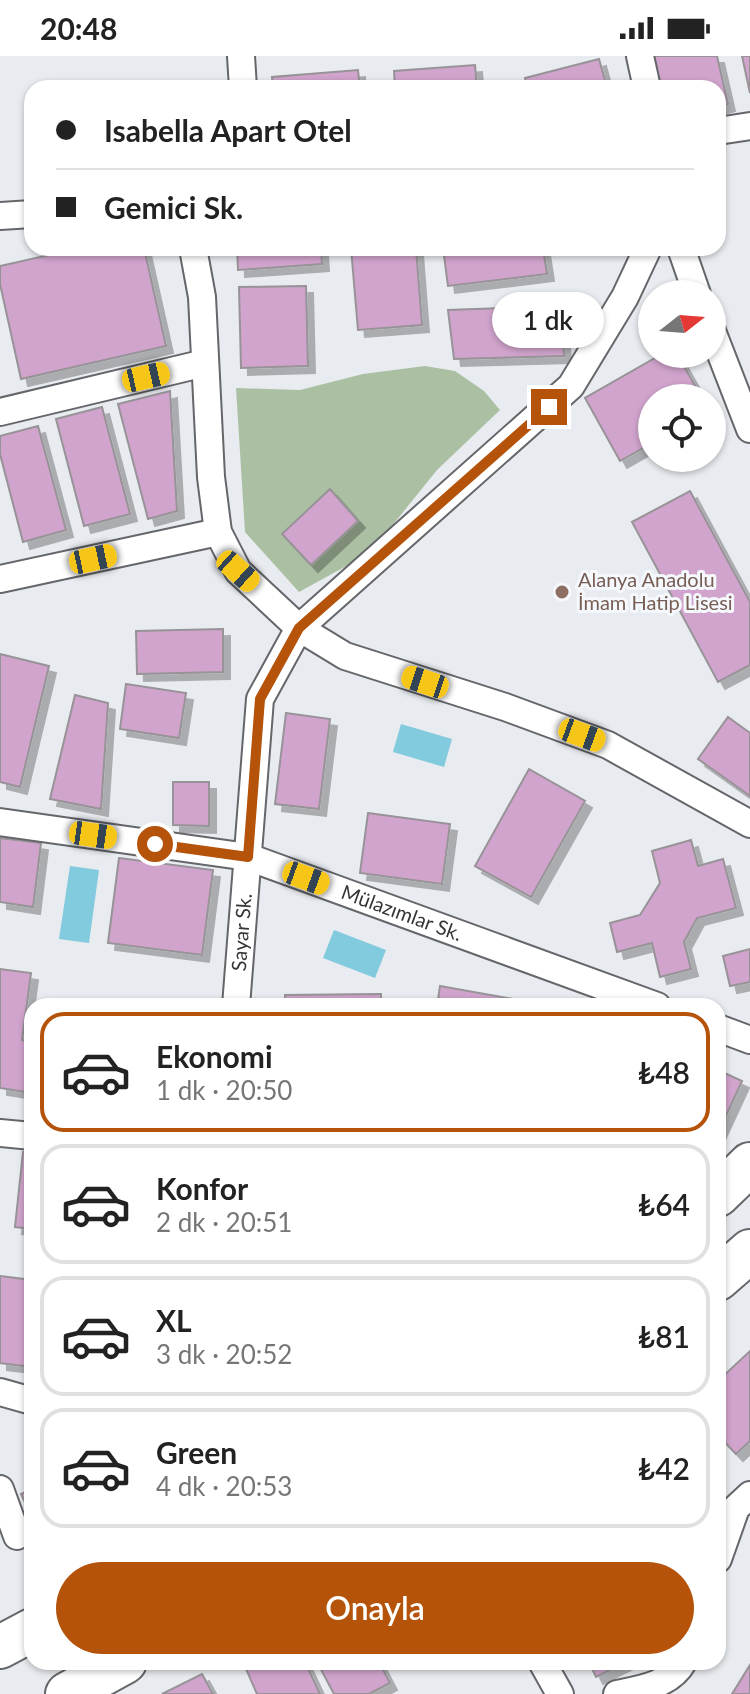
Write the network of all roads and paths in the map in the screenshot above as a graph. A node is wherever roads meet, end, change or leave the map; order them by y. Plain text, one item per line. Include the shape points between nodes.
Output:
1 (241, 56) edge
2 (640, 56) edge
3 (242, 80) edge
4 (645, 80) edge
5 (750, 126) edge
6 (726, 130) edge
7 (24, 214) edge
8 (0, 216) edge
9 (194, 256) edge
10 (644, 256) edge
11 (684, 256) edge
12 (692, 280) edge
13 (205, 363) junction
14 (726, 367) edge
15 (0, 412) edge
16 (750, 429) edge
17 (218, 532) junction
18 (0, 579) edge
19 (299, 628) junction
20 (0, 822) edge
21 (750, 824) edge
22 (248, 857) junction
23 (237, 998) edge
24 (635, 998) edge
25 (726, 1031) edge
26 (750, 1040) edge
27 (0, 1133) edge
28 (24, 1135) edge
29 (750, 1164) edge
30 (726, 1187) edge
31 (750, 1251) edge
32 (750, 1268) edge
33 (726, 1272) edge
34 (726, 1282) edge
35 (0, 1392) edge
36 (24, 1399) edge
37 (0, 1489) edge
38 (750, 1495) edge
39 (17, 1536) dead end
40 (726, 1536) edge
41 (24, 1634) edge
42 (0, 1647) edge
43 (110, 1670) edge
44 (546, 1670) edge
45 (676, 1670) edge
46 (67, 1694) edge
47 (560, 1694) edge
48 (617, 1694) edge

1 - 3 street
2 - 4 street
5 - 6 street
7 - 8 street
9 - 13 street
10 - 19 street, Sayar Sk. via 571,386
11 - 12 street
13 - 15 street
13 - 17 street
14 - 16 street
17 - 18 street
17 - 19 street via 238,571
19 - 21 street via 345,656 608,745
19 - 22 street, Sayar Sk. via 260,699
20 - 22 street, Mülazımlar Sk.
22 - 23 street, Sayar Sk.
22 - 24 street, Mülazımlar Sk.
25 - 26 street
27 - 28 street
29 - 30 highway
31 - 33 highway
32 - 34 highway
35 - 36 street
37 - 39 street
38 - 40 street via 736,1508
41 - 42 highway
43 - 46 highway
44 - 47 street
45 - 48 street via 655,1686

